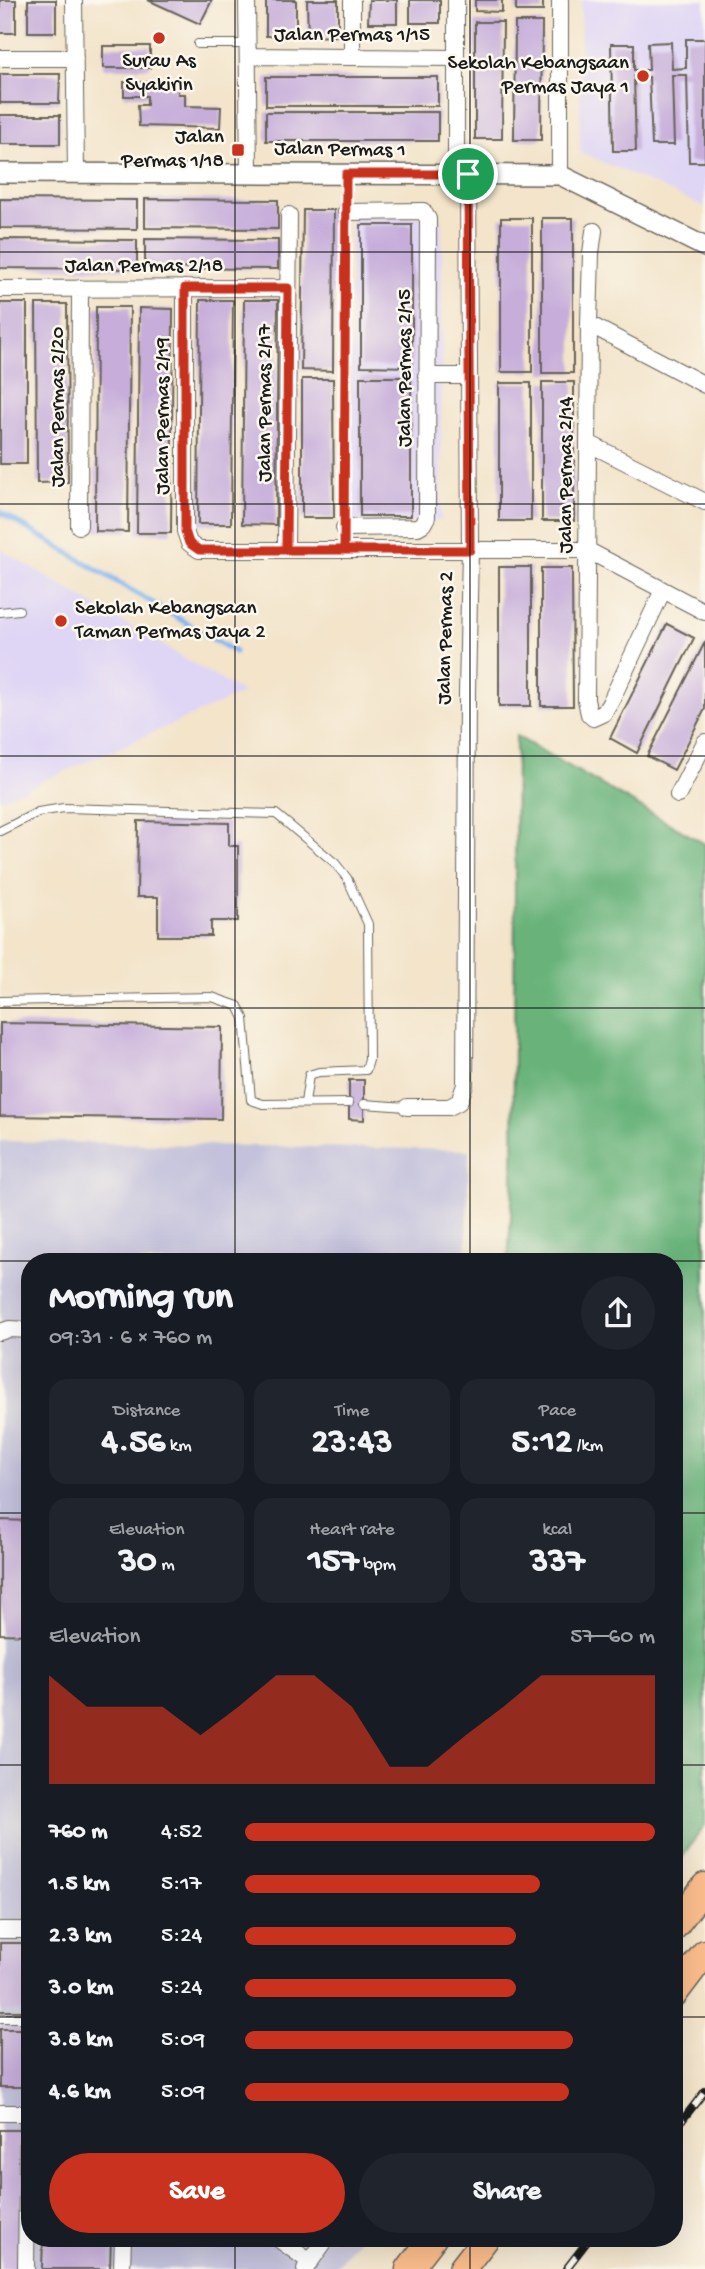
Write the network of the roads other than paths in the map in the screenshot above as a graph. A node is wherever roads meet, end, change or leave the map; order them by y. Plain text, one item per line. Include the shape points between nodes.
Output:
1 (74, 0) edge
2 (247, 0) edge
3 (352, 0) edge
4 (456, 0) edge
5 (560, 0) edge
6 (198, 44) dead end
7 (248, 50) junction
8 (352, 56) junction
9 (0, 58) edge
10 (75, 58) junction
11 (456, 58) junction
12 (0, 173) edge
13 (76, 173) junction
14 (249, 173) junction
15 (346, 174) junction
16 (462, 175) junction
17 (561, 175) junction
18 (346, 212) junction
19 (289, 215) dead end
20 (594, 231) dead end
21 (705, 247) edge
22 (80, 288) junction
23 (185, 288) junction
24 (288, 288) junction
25 (0, 289) edge
26 (589, 324) junction
27 (426, 376) junction
28 (469, 376) junction
29 (705, 384) edge
30 (588, 443) junction
31 (705, 502) edge
32 (79, 526) dead end
33 (344, 528) junction
34 (286, 550) junction
35 (344, 550) junction
36 (470, 550) junction
37 (587, 550) junction
38 (663, 590) junction
39 (19, 610) dead end
40 (0, 612) edge
41 (705, 612) edge
42 (705, 742) edge
43 (678, 795) dead end
44 (0, 831) edge
45 (0, 1001) edge
46 (305, 1103) junction
47 (349, 1103) dead end
48 (364, 1104) dead end
49 (407, 1107) joint
50 (21, 1330) edge
51 (0, 1332) edge
52 (705, 1886) edge
53 (683, 1915) edge
54 (0, 1930) edge
55 (21, 1930) edge
56 (705, 1953) edge
57 (683, 1982) edge
58 (0, 2018) edge
59 (21, 2018) edge
60 (0, 2113) edge
61 (21, 2113) edge
62 (26, 2247) edge
63 (123, 2247) edge
64 (287, 2247) edge
65 (320, 2247) edge
66 (426, 2247) edge
67 (479, 2247) edge
68 (307, 2265) edge
69 (26, 2269) edge
70 (122, 2269) edge
71 (408, 2269) edge
72 (462, 2269) edge

1 - 10 street
2 - 7 street
3 - 8 street
4 - 11 street, Jalan Permas 2
5 - 17 street
6 - 7 lane
7 - 8 street, Jalan Permas 1/15
7 - 14 street
8 - 11 street, Jalan Permas 1/15
9 - 10 street
10 - 13 street
11 - 16 street, Jalan Permas 2
12 - 13 street, Jalan Permas 1
13 - 14 street, Jalan Permas 1
14 - 15 street, Jalan Permas 1
15 - 16 street, Jalan Permas 1
15 - 18 lane
16 - 17 street, Jalan Permas 1
16 - 28 street, Jalan Permas 2
17 - 21 street, Jalan Permas 1
18 - 27 street, Jalan Permas 2/15 via 426,214
18 - 33 lane
19 - 24 street, Jalan Permas 2/17
20 - 26 street, Jalan Permas 2/14
22 - 23 street, Jalan Permas 2/18
22 - 25 street, Jalan Permas 2/18
22 - 32 street, Jalan Permas 2/20
23 - 24 street, Jalan Permas 2/18
23 - 34 street, Jalan Permas 2/19 via 185,531 189,543 199,550
24 - 34 street, Jalan Permas 2/17
26 - 29 street
26 - 30 street, Jalan Permas 2/14
27 - 28 street
27 - 33 street, Jalan Permas 2/15 via 428,517 418,527
28 - 36 street, Jalan Permas 2
30 - 31 street
30 - 37 street, Jalan Permas 2/14
33 - 35 lane
34 - 35 street
35 - 36 street
36 - 37 street
36 - 49 street, Jalan Permas 2 via 465,1085 459,1102 449,1107
37 - 38 street
37 - 38 street, Jalan Permas 2/14 via 586,700 593,718 610,704
38 - 41 street
39 - 40 lane
42 - 43 street
44 - 46 lane via 38,812 64,808 276,814 335,863 368,924 369,1060 366,1070 309,1075
45 - 46 lane via 212,997 238,1006 244,1018 251,1100
46 - 47 lane
48 - 49 lane
50 - 51 street
52 - 53 highway
54 - 55 street
56 - 57 highway
58 - 59 lane
60 - 61 street
62 - 69 street
63 - 70 street
64 - 68 street
65 - 68 street
66 - 71 highway
67 - 72 highway

